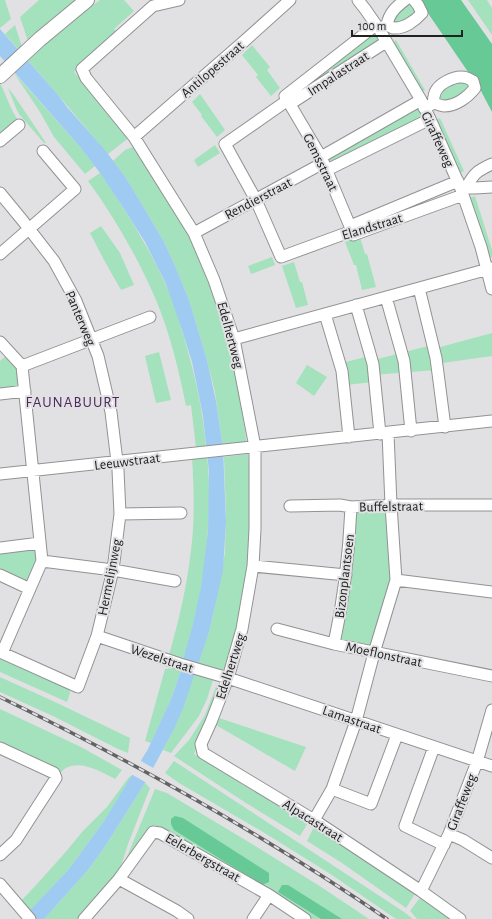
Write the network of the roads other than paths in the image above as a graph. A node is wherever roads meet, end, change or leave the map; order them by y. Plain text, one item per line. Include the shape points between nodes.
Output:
1 (87, 0) edge
2 (179, 0) edge
3 (290, 0) edge
4 (358, 0) edge
5 (405, 0) edge
6 (414, 0) edge
7 (381, 27) junction
8 (386, 42) junction
9 (0, 76) edge
10 (288, 100) junction
11 (426, 104) junction
12 (430, 120) junction
13 (19, 124) dead end
14 (134, 137) junction
15 (0, 141) edge
16 (43, 151) dead end
17 (324, 163) junction
18 (492, 164) edge
19 (492, 187) edge
20 (462, 188) junction
21 (0, 193) edge
22 (256, 200) junction
23 (29, 228) junction
24 (351, 228) junction
25 (194, 233) junction
26 (0, 254) edge
27 (490, 268) edge
28 (419, 288) junction
29 (492, 289) edge
30 (386, 297) junction
31 (356, 305) junction
32 (325, 314) junction
33 (150, 317) dead end
34 (91, 339) junction
35 (234, 339) junction
36 (0, 342) edge
37 (4, 355) edge
38 (22, 366) junction
39 (24, 391) junction
40 (0, 394) edge
41 (492, 422) edge
42 (445, 427) junction
43 (412, 431) junction
44 (384, 433) junction
45 (349, 437) junction
46 (255, 447) junction
47 (118, 462) junction
48 (33, 471) junction
49 (0, 474) edge
50 (391, 505) junction
51 (492, 505) edge
52 (290, 506) dead end
53 (351, 507) junction
54 (181, 513) dead end
55 (120, 514) junction
56 (40, 543) junction
57 (0, 548) edge
58 (42, 561) junction
59 (253, 566) junction
60 (112, 570) junction
61 (0, 575) edge
62 (346, 575) junction
63 (396, 580) junction
64 (175, 581) dead end
65 (30, 589) junction
66 (492, 592) edge
67 (277, 630) dead end
68 (97, 636) junction
69 (334, 644) junction
70 (1, 652) edge
71 (374, 653) junction
72 (492, 676) edge
73 (228, 678) junction
74 (492, 710) edge
75 (356, 721) junction
76 (397, 735) junction
77 (434, 747) junction
78 (0, 748) edge
79 (203, 753) joint
80 (476, 762) junction
81 (492, 766) edge
82 (332, 789) junction
83 (314, 820) junction
84 (449, 834) junction
85 (444, 845) junction
86 (0, 855) edge
87 (492, 858) edge
88 (119, 879) junction
89 (0, 884) edge
90 (421, 891) junction
91 (269, 895) junction
92 (174, 915) edge
93 (27, 916) edge
94 (84, 919) edge
95 (188, 919) edge
96 (253, 919) edge
97 (305, 919) edge
98 (460, 919) edge

1 - 9 main road
2 - 14 street, Edelhertweg via 153,6 82,70
3 - 14 street, Antilopestraat
4 - 7 street, Giraffeweg
5 - 7 street
6 - 7 street via 422,13 416,20 403,27
7 - 8 street, Giraffeweg
7 - 10 street, Impalastraat
8 - 10 street, Impalastraat
8 - 11 street, Giraffeweg
10 - 17 street, Gemsstraat
10 - 22 street, Impalastraat via 225,144
11 - 12 street, Giraffeweg
11 - 17 street, Rendierstraat
12 - 17 street, Rendierstraat
12 - 20 street, Giraffeweg
13 - 15 street
14 - 25 street, Edelhertweg
16 - 23 street via 74,189
17 - 22 street, Rendierstraat
17 - 24 street, Gemsstraat
18 - 20 street via 477,171
19 - 20 street
20 - 24 street, Elandstraat via 353,234
20 - 27 street, Giraffeweg
21 - 23 street, Panterweg
22 - 24 street, Elandstraat via 281,257
22 - 25 street, Rendierstraat
23 - 26 street
23 - 34 street, Panterweg via 54,261 76,301
25 - 35 street, Edelhertweg via 214,280
27 - 28 street
27 - 29 street, Giraffeweg
28 - 30 street
28 - 42 street via 436,358
30 - 31 street
30 - 43 street via 404,361
31 - 32 street
31 - 44 street via 374,364
32 - 35 street
32 - 45 street via 342,371
33 - 34 street
34 - 38 street
34 - 47 street, Panterweg via 98,356 111,412
35 - 46 street, Edelhertweg
36 - 37 street
37 - 38 street
38 - 39 street
39 - 40 street
39 - 48 street
41 - 42 street, Leeuwstraat
42 - 43 street, Leeuwstraat
43 - 44 street, Leeuwstraat
44 - 45 street, Leeuwstraat
44 - 50 street
45 - 46 street, Leeuwstraat
46 - 47 street, Leeuwstraat
46 - 59 street, Edelhertweg
47 - 48 street, Leeuwstraat
47 - 55 street, Hermelijnweg
48 - 49 street, Leeuwstraat
48 - 56 street
50 - 51 street, Buffelstraat
50 - 53 street, Buffelstraat
50 - 63 street
52 - 53 street, Buffelstraat
53 - 62 street, Bizonplantsoen
54 - 55 street
55 - 60 street, Hermelijnweg
56 - 57 street
56 - 58 street
58 - 60 street
58 - 65 street
59 - 62 street
59 - 73 street, Edelhertweg via 242,629
60 - 64 street
60 - 68 street, Hermelijnweg
61 - 65 street
62 - 69 street, Bizonplantsoen
63 - 66 street
63 - 71 street
65 - 70 street
67 - 69 street, Moeflonstraat
68 - 70 street, Hermelijnweg via 78,687
68 - 73 street, Wezelstraat
69 - 71 street, Moeflonstraat
71 - 72 street, Moeflonstraat
71 - 75 street
73 - 75 street, Lamastraat
73 - 79 street, Edelhertweg via 201,744
74 - 80 street, Giraffeweg
75 - 76 street, Lamastraat
75 - 82 street
76 - 77 street, Lamastraat
76 - 82 street via 371,804
77 - 80 street, Lamastraat
77 - 85 street via 405,826
78 - 86 street via 54,773 56,778 16,840
79 - 83 street, Alpacastraat
80 - 81 street, Lamastraat
80 - 84 street, Giraffeweg
82 - 83 street
83 - 90 street, Alpacastraat
84 - 85 street, Giraffeweg
84 - 87 street
85 - 90 street, Giraffeweg
88 - 91 street, Eelerbergstraat via 153,832 160,833
88 - 92 street
88 - 94 street, Eelerbergstraat
89 - 93 street
90 - 98 street, Alpacastraat
91 - 96 street
91 - 97 street, Eelerbergstraat
92 - 95 street

